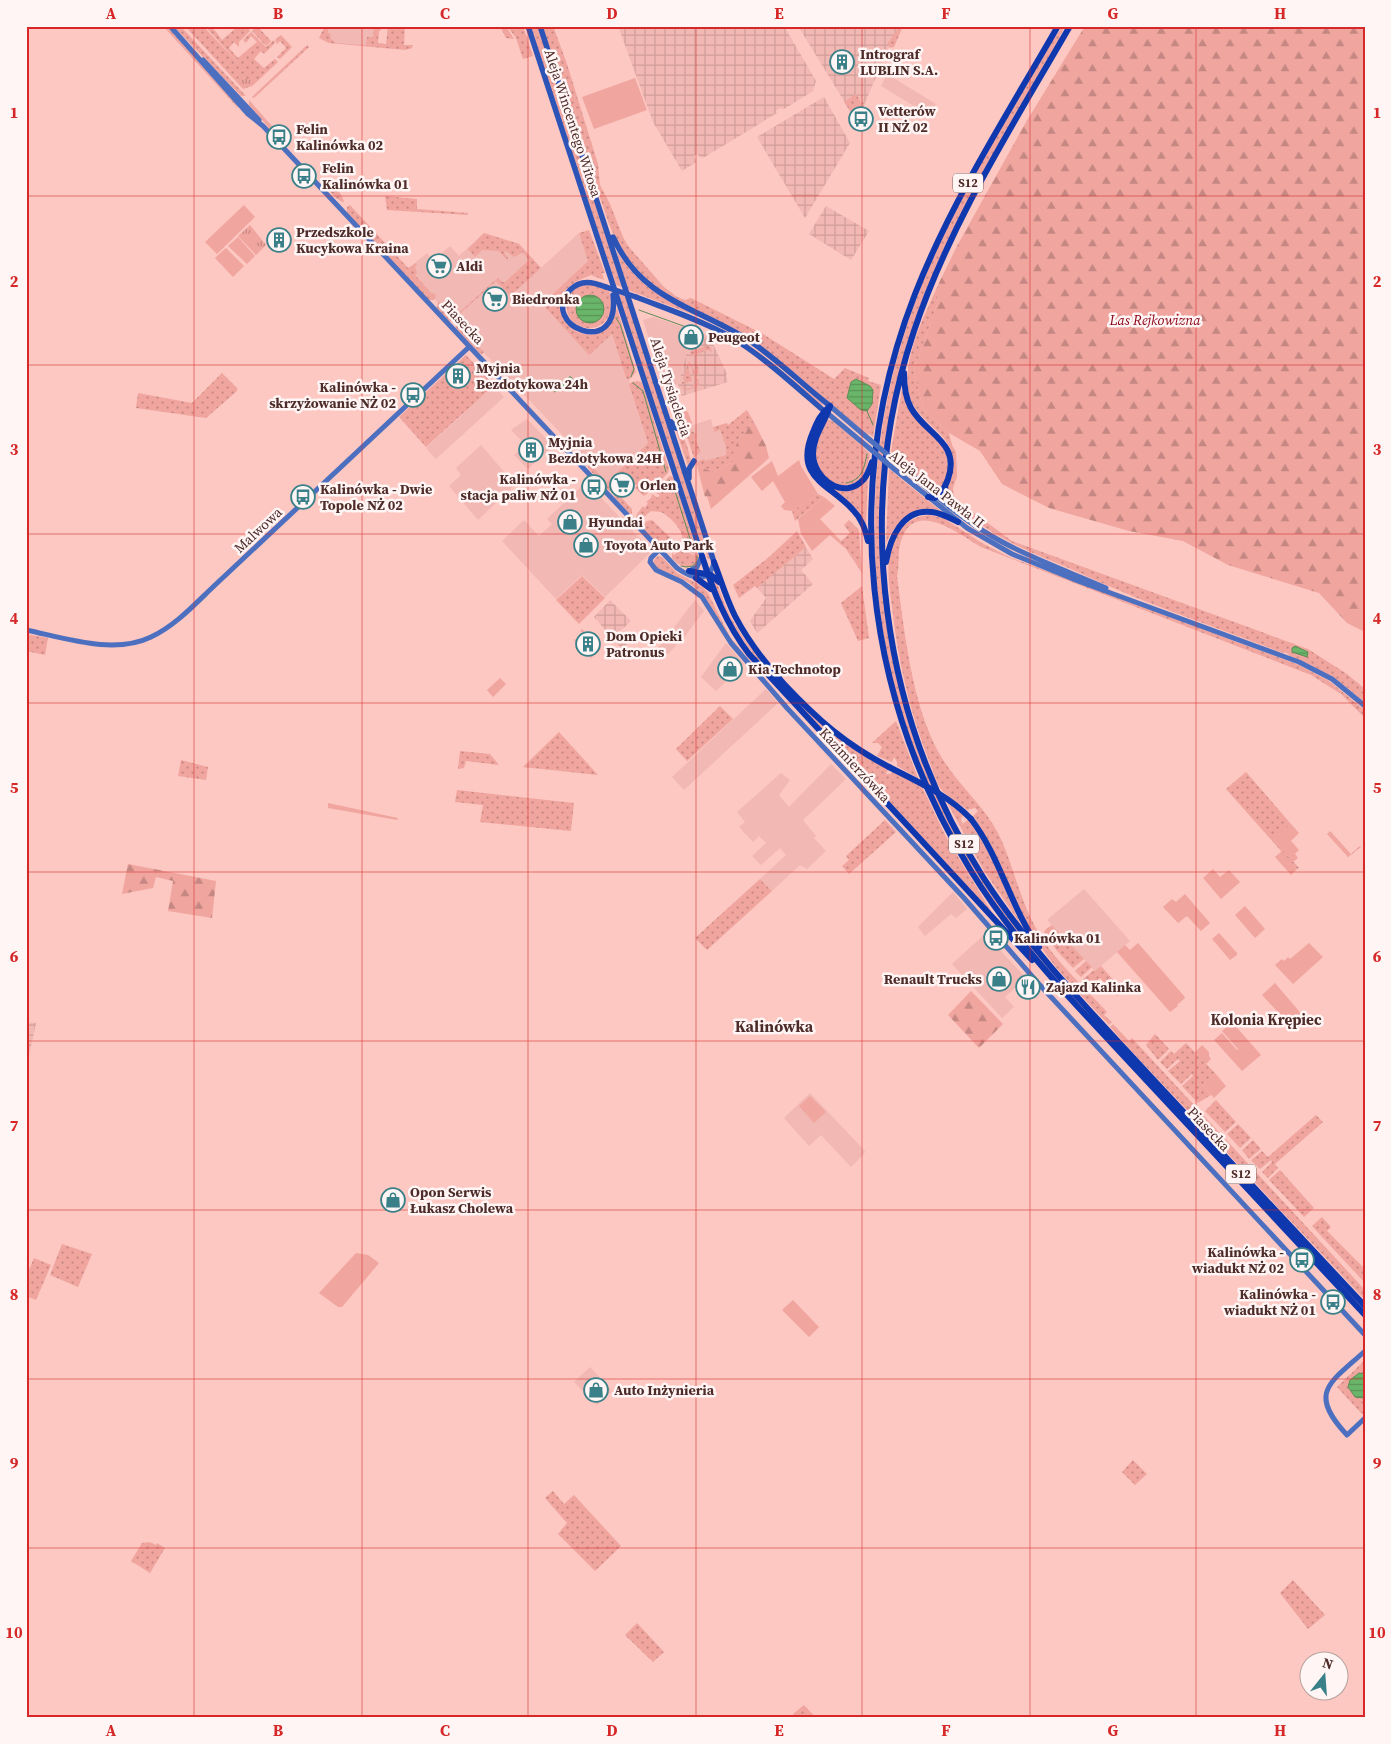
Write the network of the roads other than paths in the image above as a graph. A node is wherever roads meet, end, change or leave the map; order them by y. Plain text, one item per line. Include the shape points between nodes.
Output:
1 (170, 26) edge
2 (528, 26) edge
3 (540, 26) edge
4 (1058, 26) edge
5 (1070, 26) edge
6 (604, 220) junction
7 (594, 228) joint
8 (611, 280) junction
9 (470, 347) junction
10 (904, 364) junction
11 (664, 408) junction
12 (827, 410) junction
13 (682, 429) dead end
14 (872, 450) junction
15 (694, 461) dead end
16 (689, 485) junction
17 (945, 485) junction
18 (928, 497) junction
19 (938, 497) junction
20 (950, 506) junction
21 (958, 522) junction
22 (659, 550) junction
23 (871, 550) junction
24 (702, 556) junction
25 (714, 562) junction
26 (674, 565) junction
27 (689, 571) junction
28 (708, 574) junction
29 (884, 576) junction
30 (696, 578) junction
31 (722, 584) junction
32 (714, 591) junction
33 (1131, 600) junction
34 (26, 630) edge
35 (1365, 706) edge
36 (1058, 980) junction
37 (1365, 1306) edge
38 (1365, 1315) edge
39 (1365, 1335) edge
40 (1365, 1351) edge
41 (1365, 1418) edge

1 - 9 street, Piasecka via 240,106 263,126
2 - 7 main road, Aleja Wincentego Witosa
3 - 6 main road, Aleja Wincentego Witosa
4 - 14 highway, S12 via 969,182 924,272 894,356
5 - 10 highway, S12 via 956,230 926,297
6 - 11 main road, Aleja Tysiąclecia
6 - 12 main road via 620,252 648,284 673,301 751,342
7 - 8 main road, Aleja Tysiąclecia
8 - 12 main road, bridge via 614,309 609,322 591,332 581,331 571,324 564,306 566,296 579,284 587,282 606,287 636,297 732,338
8 - 24 main road, Aleja Tysiąclecia
9 - 22 street, Piasecka
9 - 34 street, Malwowa via 162,631 136,642 115,644
10 - 17 highway via 904,389 909,404 943,442 948,453 950,469
10 - 29 highway, S12 via 890,426 884,476
11 - 13 main road via 674,426
11 - 16 main road, Aleja Tysiąclecia
12 - 14 street, Aleja Jana Pawła II
12 - 14 highway via 813,453 815,466 826,481 841,488 856,485 866,476
12 - 19 street, Aleja Jana Pawła II, bridge via 870,440
12 - 23 highway via 815,427 809,444 811,468 822,485 858,515
14 - 18 street, Aleja Jana Pawła II, bridge
14 - 23 highway, S12
15 - 16 main road via 689,469
16 - 25 main road, Aleja Tysiąclecia
17 - 19 highway
17 - 20 highway
18 - 19 highway
18 - 21 street, Aleja Jana Pawła II
19 - 20 street, Aleja Jana Pawła II
20 - 33 street, Aleja Jana Pawła II via 1004,543
21 - 29 highway via 931,512 906,519 891,540
21 - 33 street, Aleja Jana Pawła II via 1022,559
22 - 26 street, Piasecka
22 - 39 street, Kazimierzówka via 650,561 656,570 682,582 702,597 729,641 765,684
23 - 36 highway, S12 via 876,612 885,662 904,732 921,776 972,872 1004,919
24 - 27 street via 698,565
24 - 28 highway
25 - 28 street
25 - 31 highway
26 - 27 street, Piasecka
26 - 30 street, Piasecka
27 - 28 highway
28 - 30 street
28 - 31 highway
28 - 32 highway
29 - 36 highway, S12 via 898,674 918,743 935,786 982,876
30 - 32 highway
31 - 36 highway, bridge via 732,610 757,652 808,709 857,749 941,794 970,819 990,848 1017,912
32 - 36 highway via 732,628 755,661 1021,949
33 - 35 street, Aleja Jana Pawła II via 1306,665 1338,684
36 - 37 highway, Piasecka / S12
36 - 38 highway, Piasecka / S12
40 - 41 street via 1333,1380 1325,1394 1330,1415 1347,1435

